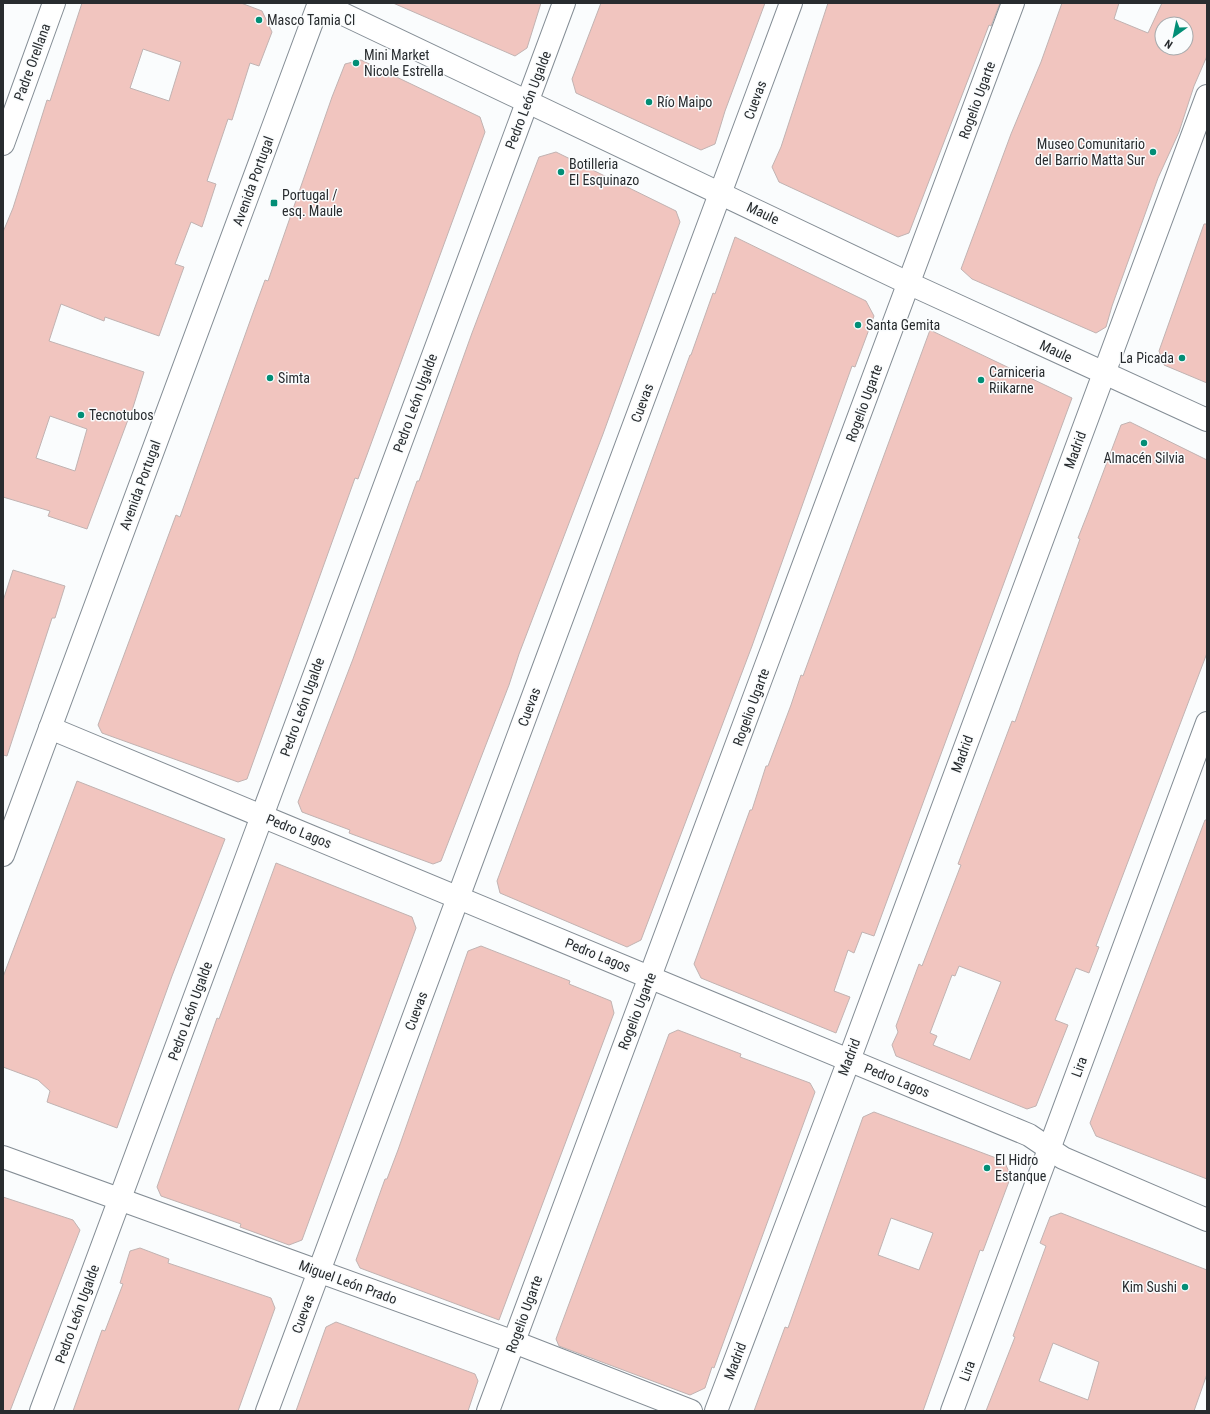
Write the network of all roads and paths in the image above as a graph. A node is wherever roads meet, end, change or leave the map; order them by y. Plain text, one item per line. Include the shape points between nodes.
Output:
1 (54, 3) edge
2 (320, 3) edge
3 (564, 3) edge
4 (791, 3) edge
5 (1013, 3) edge
6 (1207, 96) edge
7 (527, 102) junction
8 (3, 144) edge
9 (720, 193) junction
10 (908, 283) junction
11 (1103, 373) junction
12 (1207, 420) edge
13 (1207, 723) edge
14 (50, 728) junction
15 (262, 816) junction
16 (3, 855) edge
17 (458, 898) junction
18 (650, 977) junction
19 (848, 1060) junction
20 (1049, 1149) junction
21 (3, 1157) edge
22 (120, 1199) junction
23 (1207, 1220) edge
24 (319, 1271) junction
25 (514, 1342) junction
26 (41, 1411) edge
27 (267, 1411) edge
28 (488, 1411) edge
29 (691, 1411) edge
30 (716, 1411) edge
31 (952, 1411) edge

1 - 8 street, Padre Orellana
2 - 7 street, Maule
2 - 14 street, Avenida Portugal
3 - 7 street, Pedro León Ugalde
4 - 9 street, Cuevas
5 - 10 street, Rogelio Ugarte
6 - 11 street, Madrid
7 - 9 street, Maule
7 - 15 street, Pedro León Ugalde
9 - 10 street, Maule
9 - 17 street, Cuevas
10 - 11 street, Maule
10 - 18 street, Rogelio Ugarte
11 - 12 street, Maule
11 - 19 street, Madrid
13 - 20 street, Lira
14 - 15 street, Pedro Lagos
14 - 16 street, Avenida Portugal
15 - 17 street, Pedro Lagos
15 - 22 street, Pedro León Ugalde
17 - 18 street, Pedro Lagos
17 - 24 street, Cuevas
18 - 19 street, Pedro Lagos
18 - 25 street, Rogelio Ugarte
19 - 20 street, Pedro Lagos via 1029,1135
19 - 30 street, Madrid
20 - 23 street, Pedro Lagos via 1063,1158
20 - 31 street, Lira
21 - 22 street, Miguel León Prado
22 - 24 street, Miguel León Prado
22 - 26 street, Pedro León Ugalde
24 - 25 street, Miguel León Prado
24 - 27 street, Cuevas
25 - 28 street, Rogelio Ugarte
25 - 29 street, Miguel León Prado

